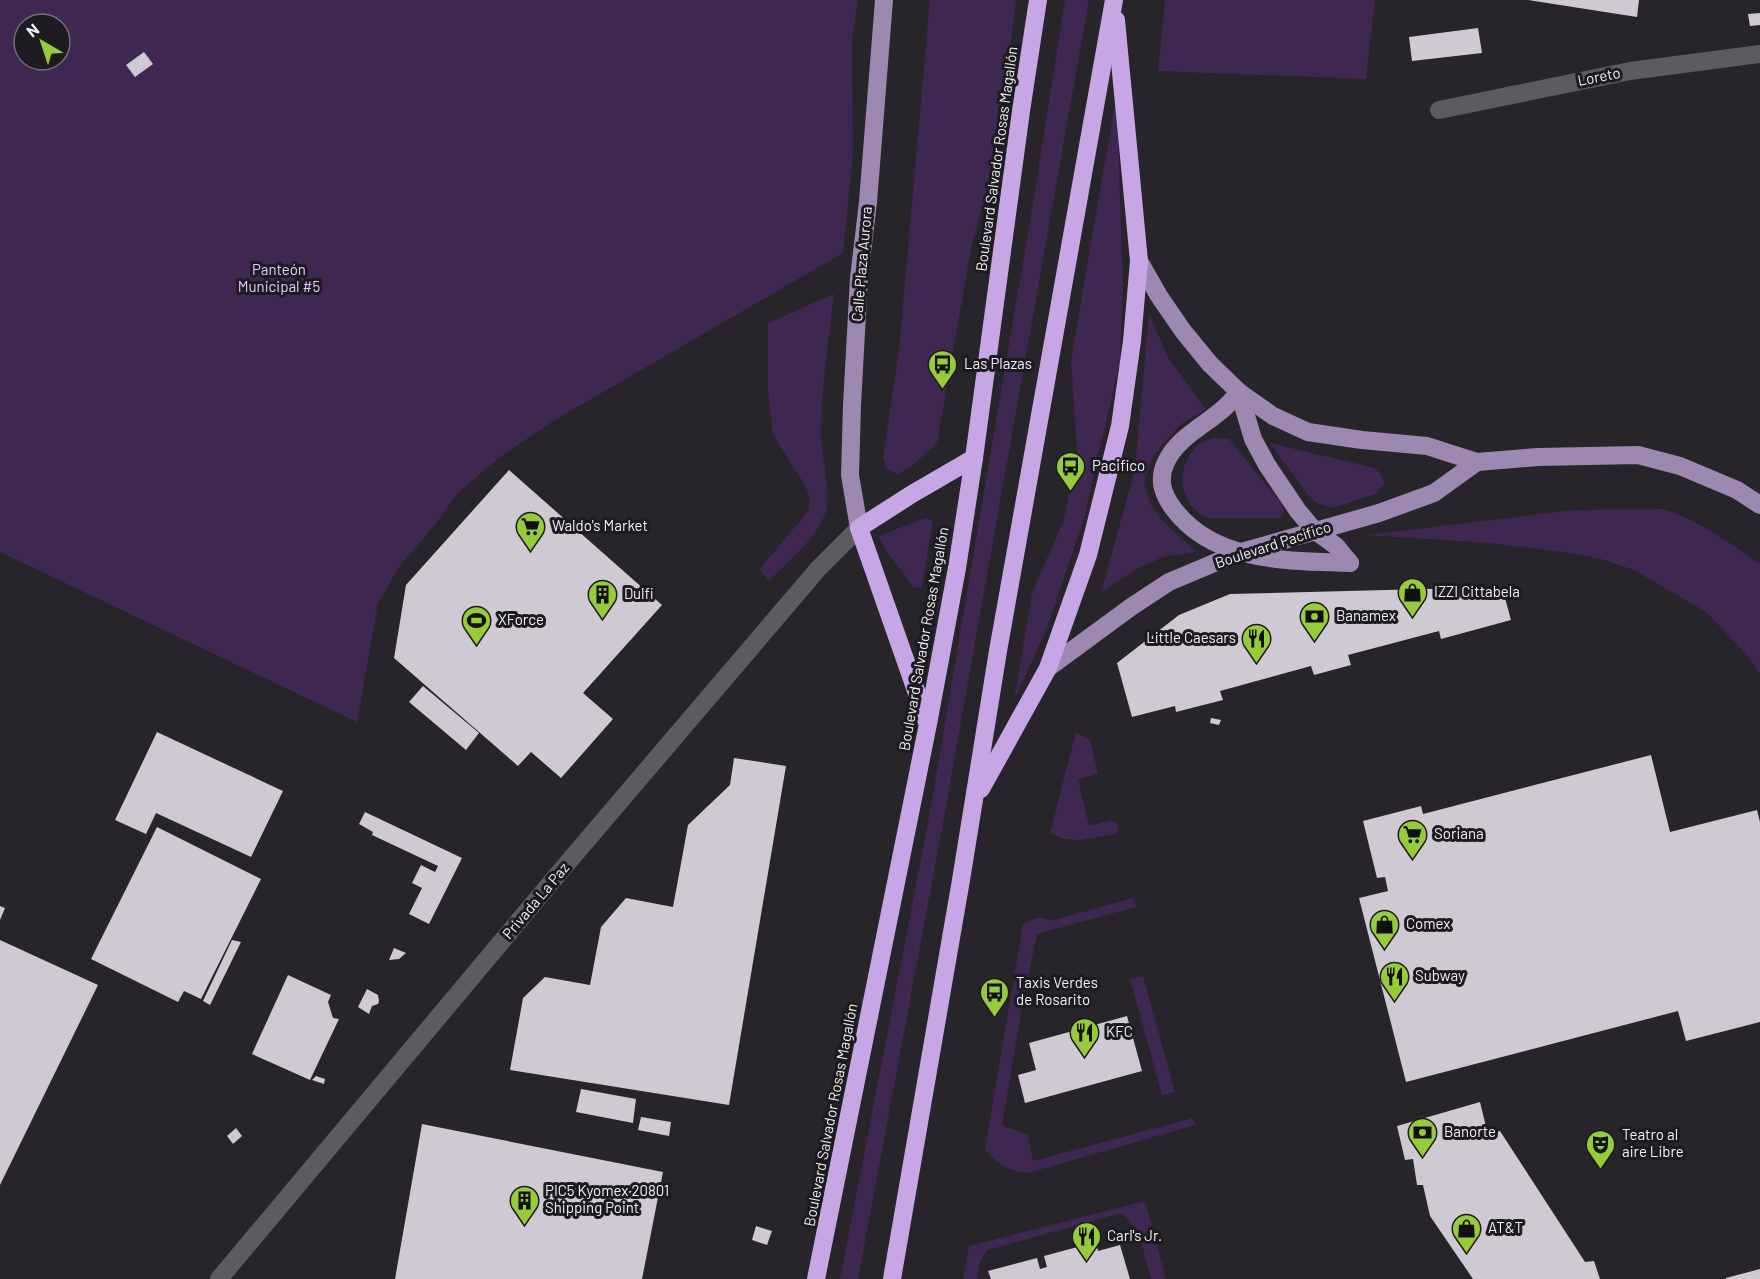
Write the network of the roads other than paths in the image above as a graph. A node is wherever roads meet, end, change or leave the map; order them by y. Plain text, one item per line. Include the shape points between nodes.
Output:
1 (884, 0) edge
2 (1038, 0) edge
3 (1114, 0) edge
4 (1760, 54) edge
5 (1439, 110) dead end
6 (1140, 261) junction
7 (1239, 392) junction
8 (974, 458) junction
9 (1477, 462) junction
10 (1760, 505) edge
11 (859, 528) junction
12 (1314, 530) junction
13 (1238, 553) junction
14 (1048, 668) junction
15 (928, 724) junction
16 (974, 801) junction
17 (219, 1279) edge
18 (816, 1279) edge
19 (892, 1279) edge

1 - 11 main road, Calle Plaza Aurora via 859,278 852,405 850,475
2 - 8 highway, Boulevard Salvador Rosas Magallón
3 - 6 highway
3 - 16 highway
4 - 5 street, Loreto via 1630,71
6 - 7 main road via 1183,331
6 - 14 highway via 1120,426 1088,555
7 - 9 main road via 1273,416 1308,432 1427,446
7 - 12 main road via 1253,439 1267,465
7 - 13 main road via 1225,408 1180,442 1167,459 1161,476 1164,497 1181,520 1205,539
8 - 11 highway
8 - 15 highway, Boulevard Salvador Rosas Magallón
9 - 10 main road via 1638,455 1680,466 1737,490
9 - 12 main road, Boulevard Pacífico via 1434,493
11 - 15 highway
11 - 17 street, Privada La Paz via 818,570 572,858
12 - 13 main road, Boulevard Pacífico
12 - 13 main road via 1336,546 1350,563 1302,562
13 - 14 main road, Boulevard Pacífico via 1169,582
14 - 16 highway
15 - 18 highway, Boulevard Salvador Rosas Magallón
16 - 19 highway

